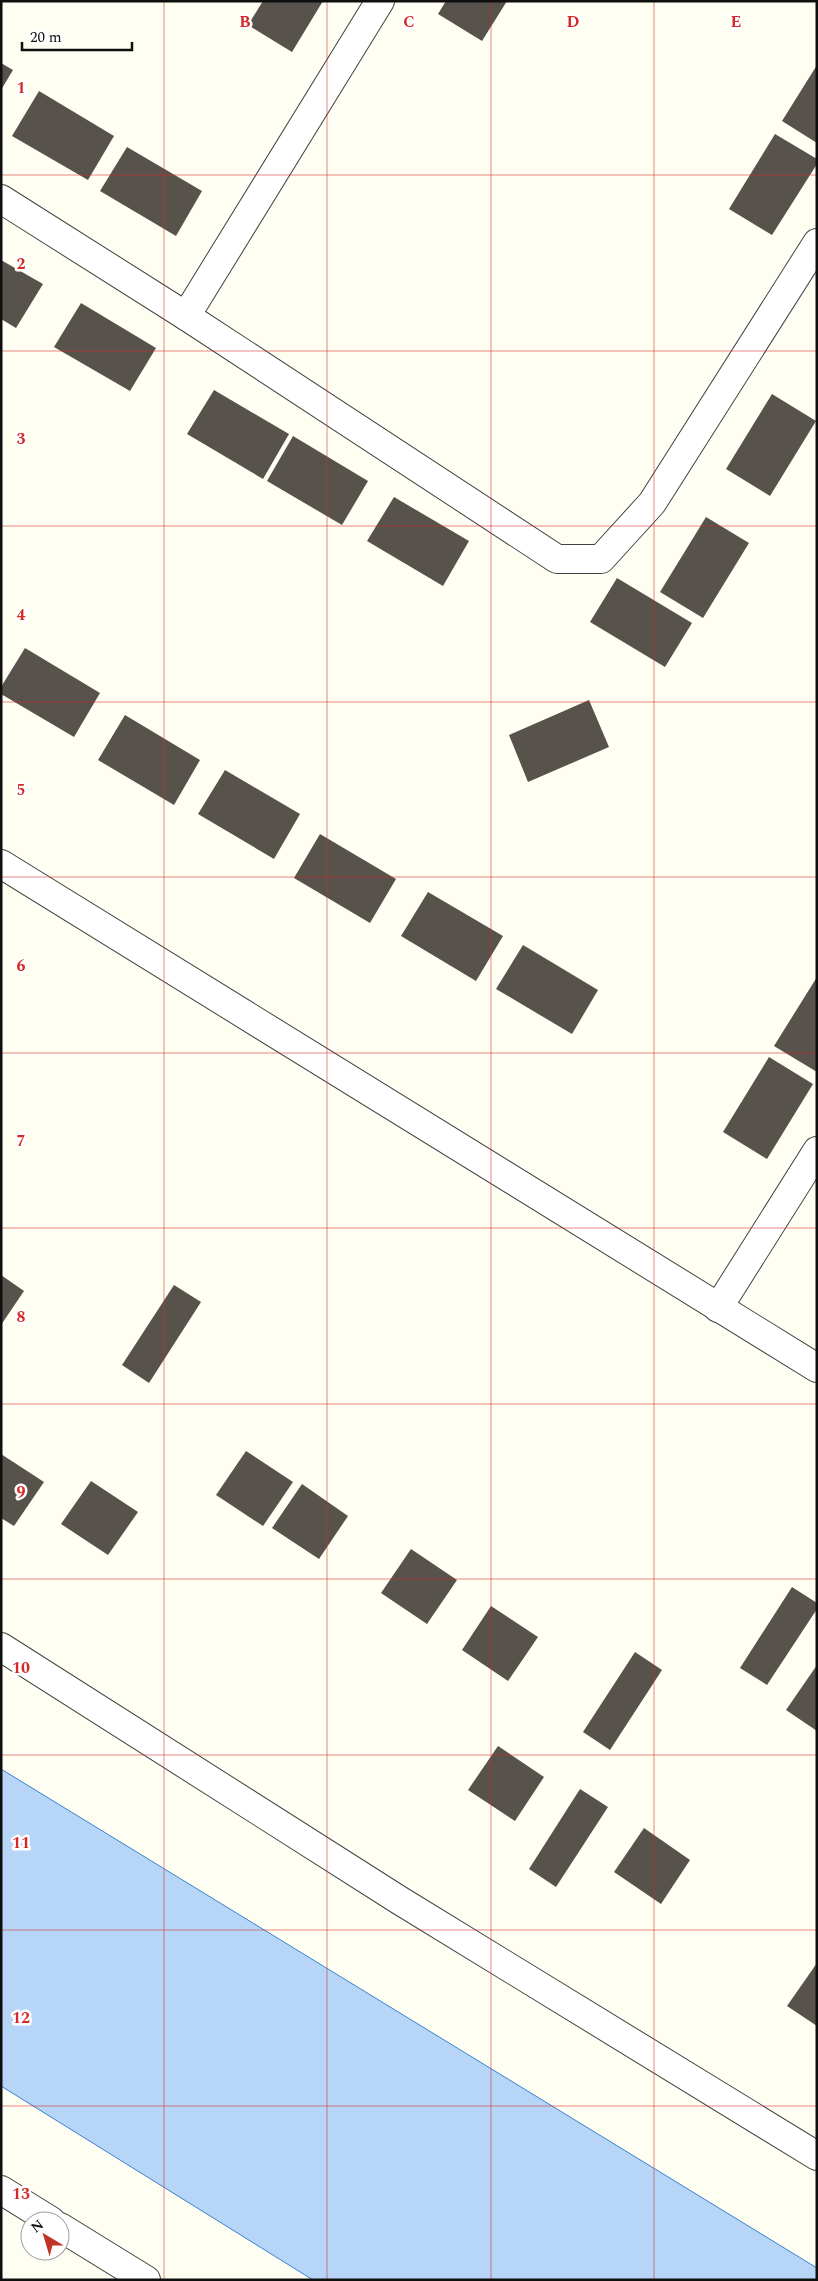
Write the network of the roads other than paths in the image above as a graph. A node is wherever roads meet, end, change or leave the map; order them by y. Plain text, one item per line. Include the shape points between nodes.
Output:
1 (380, 1) edge
2 (1, 199) edge
3 (817, 243) edge
4 (186, 316) junction
5 (1, 864) edge
6 (817, 1150) edge
7 (718, 1308) junction
8 (817, 1368) edge
9 (1, 1647) edge
10 (817, 2156) edge
11 (1, 2190) edge
12 (35, 2211) edge
13 (70, 2233) edge
14 (146, 2280) edge

1 - 4 street
2 - 4 street
3 - 4 street via 652,503 601,559 557,559
5 - 7 street
6 - 7 street
7 - 8 street
9 - 10 street via 399,1900
11 - 12 street
13 - 14 street

